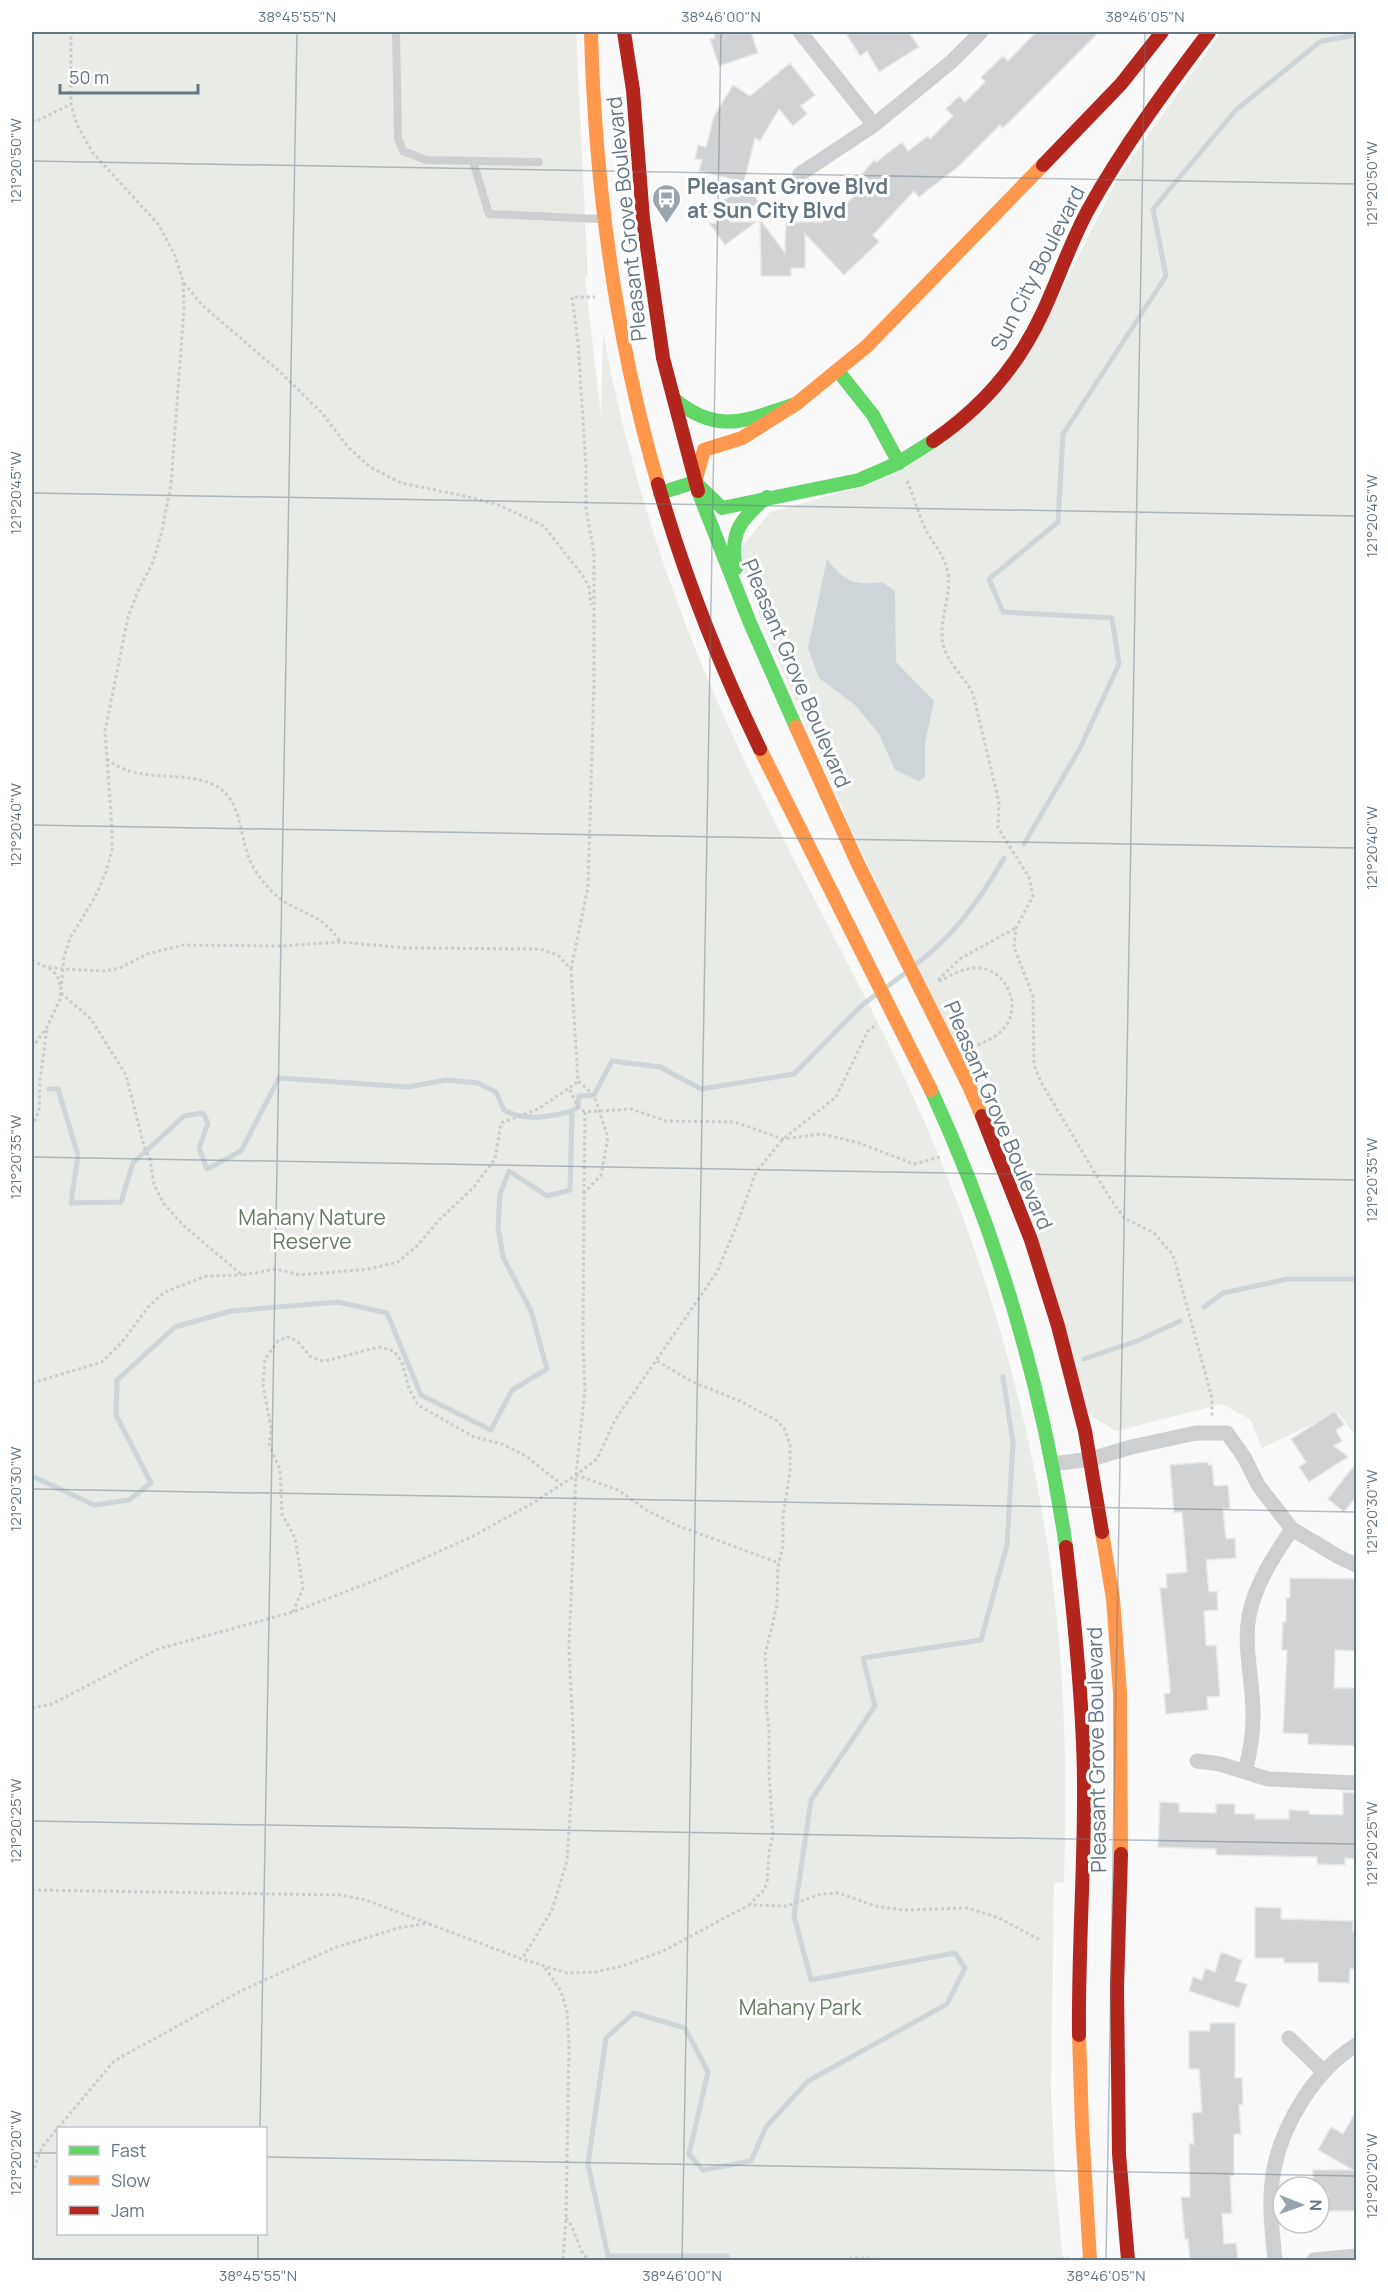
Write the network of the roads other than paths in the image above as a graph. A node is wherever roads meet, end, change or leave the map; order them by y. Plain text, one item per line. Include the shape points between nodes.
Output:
1 (396, 32) edge
2 (591, 32) edge
3 (624, 32) edge
4 (800, 32) edge
5 (981, 32) edge
6 (1162, 32) edge
7 (1209, 32) edge
8 (874, 125) junction
9 (473, 161) junction
10 (539, 162) dead end
11 (800, 174) dead end
12 (603, 219) junction
13 (838, 371) junction
14 (674, 399) junction
15 (796, 404) junction
16 (899, 462) junction
17 (695, 482) junction
18 (660, 493) junction
19 (767, 497) junction
20 (750, 623) junction
21 (1091, 1459) junction
22 (1052, 1464) junction
23 (1292, 1529) junction
24 (1356, 1565) edge
25 (1197, 1761) dead end
26 (1245, 1771) junction
27 (1356, 1783) edge
28 (1288, 2038) dead end
29 (1356, 2045) edge
30 (1324, 2072) junction
31 (1356, 2256) edge
32 (1090, 2260) edge
33 (1128, 2260) edge
34 (1275, 2260) edge
35 (1314, 2260) edge

1 - 9 lane via 398,138 403,151 426,160
2 - 12 main road, Pleasant Grove Boulevard
3 - 14 main road, Pleasant Grove Boulevard via 633,90 643,219 663,358
4 - 8 street
5 - 8 street
6 - 13 main road, Sun City Boulevard via 1120,84 867,346
7 - 16 main road, Sun City Boulevard via 1140,126 1088,210 1035,328 1009,370 982,402 947,433
8 - 11 street
9 - 10 lane
9 - 12 lane via 489,214
12 - 18 main road, Pleasant Grove Boulevard via 614,296
13 - 15 main road, Sun City Boulevard
13 - 16 main road via 873,416
14 - 15 main road via 701,420 732,423
14 - 17 main road, Pleasant Grove Boulevard
15 - 17 main road, Sun City Boulevard via 742,438 704,450
16 - 19 main road, Sun City Boulevard via 870,477
17 - 18 main road
17 - 19 main road, Sun City Boulevard via 722,508
17 - 20 main road, Pleasant Grove Boulevard
18 - 22 main road, Pleasant Grove Boulevard via 715,647 959,1152 1012,1306
19 - 20 main road via 745,515 735,534 733,554
20 - 21 main road, Pleasant Grove Boulevard via 853,854 955,1057 1001,1160 1031,1240 1076,1389
21 - 22 street
21 - 23 street via 1196,1433 1227,1433 1258,1485
21 - 33 main road, Pleasant Grove Boulevard via 1113,1599 1120,1692 1119,2154
22 - 32 main road, Pleasant Grove Boulevard via 1073,1602 1082,1730 1079,2109
23 - 24 street
23 - 26 street via 1262,1579 1249,1616 1248,1660 1254,1715
25 - 26 street
26 - 27 street via 1268,1779
28 - 30 street
29 - 30 street
30 - 34 street via 1292,2121 1274,2168 1271,2195
31 - 35 street

